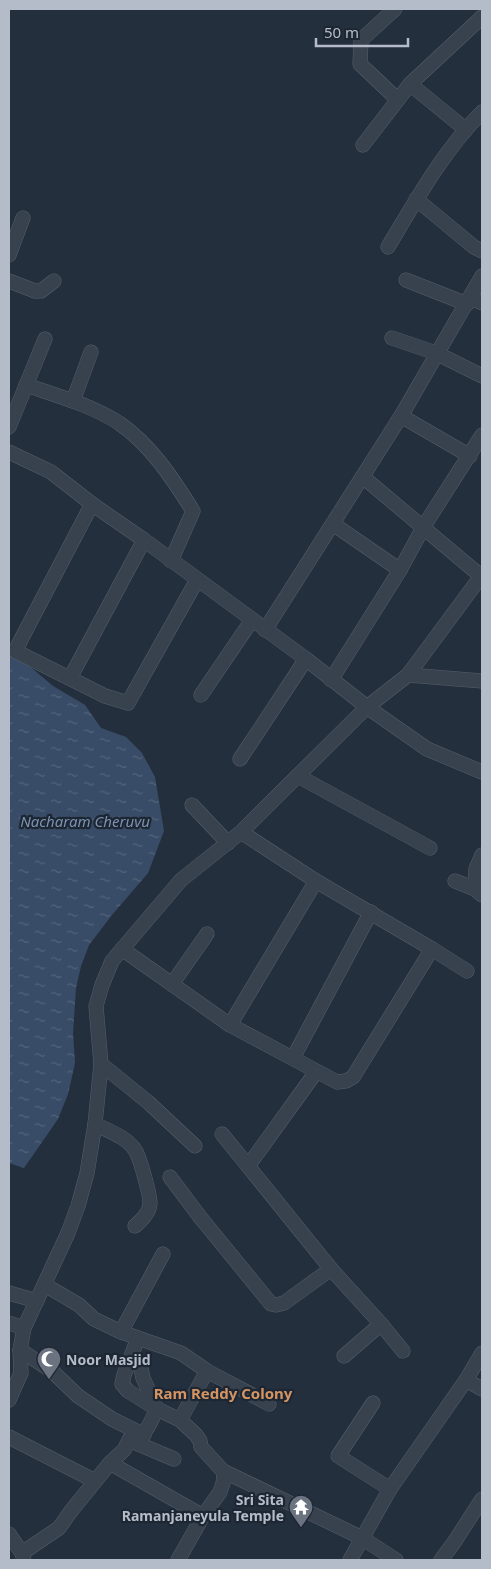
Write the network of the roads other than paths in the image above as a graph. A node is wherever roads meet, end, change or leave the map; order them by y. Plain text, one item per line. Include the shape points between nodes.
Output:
1 (395, 9) edge
2 (482, 17) edge
3 (410, 84) junction
4 (398, 99) junction
5 (482, 112) edge
6 (465, 129) junction
7 (363, 144) dead end
8 (416, 199) junction
9 (23, 218) dead end
10 (388, 247) dead end
11 (482, 251) edge
12 (9, 255) edge
13 (482, 276) edge
14 (406, 280) dead end
15 (9, 281) edge
16 (54, 281) dead end
17 (473, 302) edge
18 (45, 338) dead end
19 (392, 338) dead end
20 (91, 352) dead end
21 (436, 353) junction
22 (482, 376) edge
23 (26, 385) junction
24 (73, 401) junction
25 (401, 416) junction
26 (9, 427) edge
27 (482, 435) edge
28 (9, 452) edge
29 (470, 456) junction
30 (363, 477) junction
31 (92, 504) junction
32 (333, 524) junction
33 (424, 526) junction
34 (144, 540) junction
35 (171, 561) junction
36 (400, 570) junction
37 (482, 576) edge
38 (197, 580) junction
39 (252, 620) junction
40 (265, 630) junction
41 (306, 658) junction
42 (408, 675) junction
43 (70, 678) junction
44 (331, 680) junction
45 (482, 681) edge
46 (201, 695) dead end
47 (367, 708) junction
48 (240, 759) dead end
49 (482, 772) edge
50 (298, 776) junction
51 (192, 805) dead end
52 (241, 832) junction
53 (228, 843) junction
54 (430, 848) dead end
55 (482, 855) edge
56 (455, 880) dead end
57 (316, 881) junction
58 (478, 892) edge
59 (371, 912) junction
60 (207, 934) dead end
61 (122, 949) junction
62 (432, 949) junction
63 (467, 971) dead end
64 (172, 984) junction
65 (230, 1025) junction
66 (293, 1058) junction
67 (101, 1064) junction
68 (316, 1072) junction
69 (96, 1124) junction
70 (222, 1134) dead end
71 (196, 1146) dead end
72 (248, 1166) junction
73 (170, 1177) dead end
74 (135, 1226) dead end
75 (163, 1254) dead end
76 (331, 1270) junction
77 (45, 1285) junction
78 (9, 1293) edge
79 (36, 1301) junction
80 (9, 1323) edge
81 (381, 1324) junction
82 (24, 1328) junction
83 (121, 1332) junction
84 (138, 1338) junction
85 (20, 1350) junction
86 (403, 1351) dead end
87 (482, 1353) edge
88 (344, 1356) dead end
89 (140, 1364) dead end
90 (207, 1371) junction
91 (466, 1380) junction
92 (482, 1389) edge
93 (9, 1400) edge
94 (373, 1403) dead end
95 (269, 1404) dead end
96 (157, 1409) junction
97 (180, 1420) junction
98 (144, 1434) junction
99 (9, 1436) edge
100 (129, 1440) junction
101 (174, 1460) dead end
102 (110, 1463) junction
103 (223, 1471) junction
104 (95, 1481) junction
105 (390, 1489) junction
106 (482, 1499) edge
107 (202, 1516) junction
108 (362, 1538) junction
109 (15, 1548) edge
110 (178, 1560) edge
111 (350, 1560) edge
112 (396, 1560) edge
113 (441, 1560) edge

1 - 4 street via 361,40 360,64
2 - 3 street
3 - 4 street
3 - 6 street
4 - 7 street
5 - 6 street
6 - 8 street
8 - 10 street
8 - 11 street
9 - 12 street
13 - 17 street
14 - 17 street
15 - 16 street via 35,291
17 - 21 street
18 - 23 street
19 - 21 street
20 - 24 street
21 - 22 street
21 - 25 street
23 - 24 street
23 - 26 street
24 - 35 street via 120,424 142,444 168,472 194,511
25 - 29 street
25 - 30 street
27 - 29 street
28 - 31 street via 51,472
29 - 33 street
30 - 32 street
30 - 33 street
31 - 34 street
31 - 43 street via 15,652
32 - 36 street
32 - 40 street
33 - 36 street
33 - 37 street
34 - 35 street
34 - 43 street
35 - 38 street
36 - 44 street
37 - 42 street
38 - 39 street
38 - 43 street via 128,703 105,696
39 - 40 street
39 - 46 street
40 - 41 street
41 - 44 street
41 - 48 street
42 - 45 street
42 - 47 street
44 - 47 street
47 - 49 street via 426,749
47 - 50 street
50 - 52 street
50 - 54 street
51 - 53 street
52 - 53 street
52 - 57 street
53 - 61 street via 181,880
55 - 58 street via 476,869
56 - 58 street
57 - 59 street
57 - 65 street
59 - 62 street
59 - 66 street
60 - 64 street
61 - 64 street
61 - 67 street via 112,961 96,1006
62 - 63 street
62 - 68 street via 353,1077 337,1082
64 - 65 street
65 - 66 street
66 - 68 street
67 - 69 street
67 - 71 street
68 - 72 street
69 - 74 street via 124,1139 135,1150 150,1205
69 - 77 street via 78,1206
70 - 72 street
72 - 76 street
73 - 76 street via 271,1304 284,1303
75 - 83 street
76 - 81 street
77 - 79 street
77 - 83 street via 79,1305 94,1319
78 - 79 street
79 - 82 street
80 - 82 street
81 - 86 street
81 - 88 street
82 - 85 street
83 - 84 street
84 - 90 street via 181,1353
84 - 96 street via 122,1384
85 - 93 street via 21,1373
85 - 98 street via 52,1371 78,1396
87 - 91 street
89 - 96 street
90 - 95 street
90 - 97 street
91 - 92 street
91 - 105 street
94 - 105 street via 338,1456
96 - 97 street
96 - 98 street
97 - 103 street via 196,1435 201,1447
98 - 100 street
99 - 104 street
100 - 101 street
100 - 102 street via 124,1450
102 - 104 street
102 - 107 street
103 - 107 street via 220,1492
103 - 108 street
104 - 109 street via 59,1528
105 - 108 street
106 - 113 street
107 - 110 street
108 - 111 street
108 - 112 street

